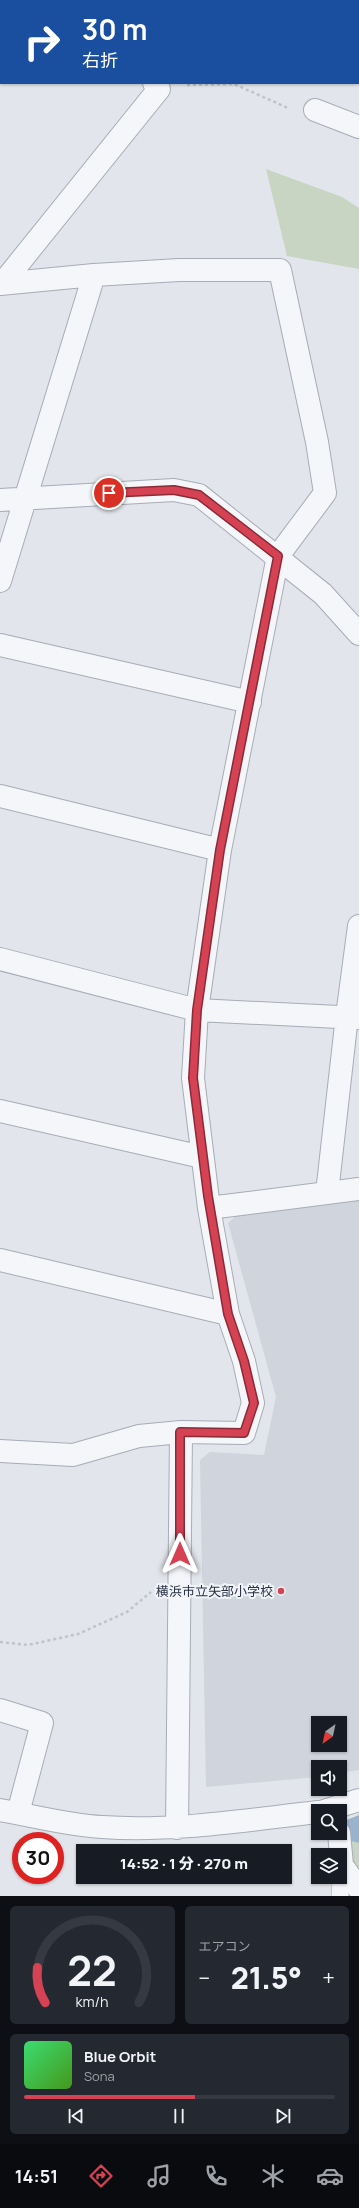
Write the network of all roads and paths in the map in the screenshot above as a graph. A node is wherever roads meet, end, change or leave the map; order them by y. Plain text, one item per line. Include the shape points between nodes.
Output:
1 (156, 86) edge
2 (315, 110) joint
3 (359, 127) edge
4 (94, 275) junction
5 (1, 284) edge
6 (26, 497) junction
7 (0, 500) edge
8 (278, 556) junction
9 (0, 581) edge
10 (359, 634) edge
11 (0, 645) edge
12 (250, 702) junction
13 (0, 796) edge
14 (220, 850) junction
15 (359, 926) edge
16 (0, 959) edge
17 (197, 1010) junction
18 (353, 1017) edge
19 (0, 1111) edge
20 (202, 1157) junction
21 (359, 1188) edge
22 (328, 1193) junction
23 (210, 1208) junction
24 (0, 1260) edge
25 (228, 1314) junction
26 (180, 1432) junction
27 (0, 1451) edge
28 (180, 1569) junction
29 (0, 1642) edge
30 (0, 1710) edge
31 (359, 1800) edge
32 (347, 1804) edge
33 (9, 1812) edge
34 (311, 1813) edge
35 (177, 1828) junction
36 (347, 1872) edge
37 (341, 1884) edge
38 (359, 1889) edge
39 (340, 1896) edge

1 - 2 path via 234,84 305,116
1 - 5 street
2 - 3 street
4 - 5 street
4 - 6 street
4 - 8 street via 179,270 280,270 317,442 325,493
6 - 7 street
6 - 8 street via 174,490 199,495
6 - 9 street
8 - 10 street via 323,594
8 - 12 street
11 - 12 street
12 - 14 street
13 - 14 street
14 - 17 street
15 - 18 street
16 - 17 street
17 - 18 street
17 - 20 street via 193,1078
18 - 22 street
19 - 20 street
20 - 23 street
21 - 22 street
22 - 23 street
23 - 25 street
24 - 25 street
25 - 26 street via 244,1361 254,1403 244,1433
26 - 27 street via 139,1436 73,1455
26 - 28 street
28 - 29 path via 127,1612 78,1634 28,1645
28 - 35 street
30 - 33 street via 42,1723
31 - 32 street
33 - 35 street via 102,1828
34 - 35 street
36 - 38 street
37 - 39 lane

